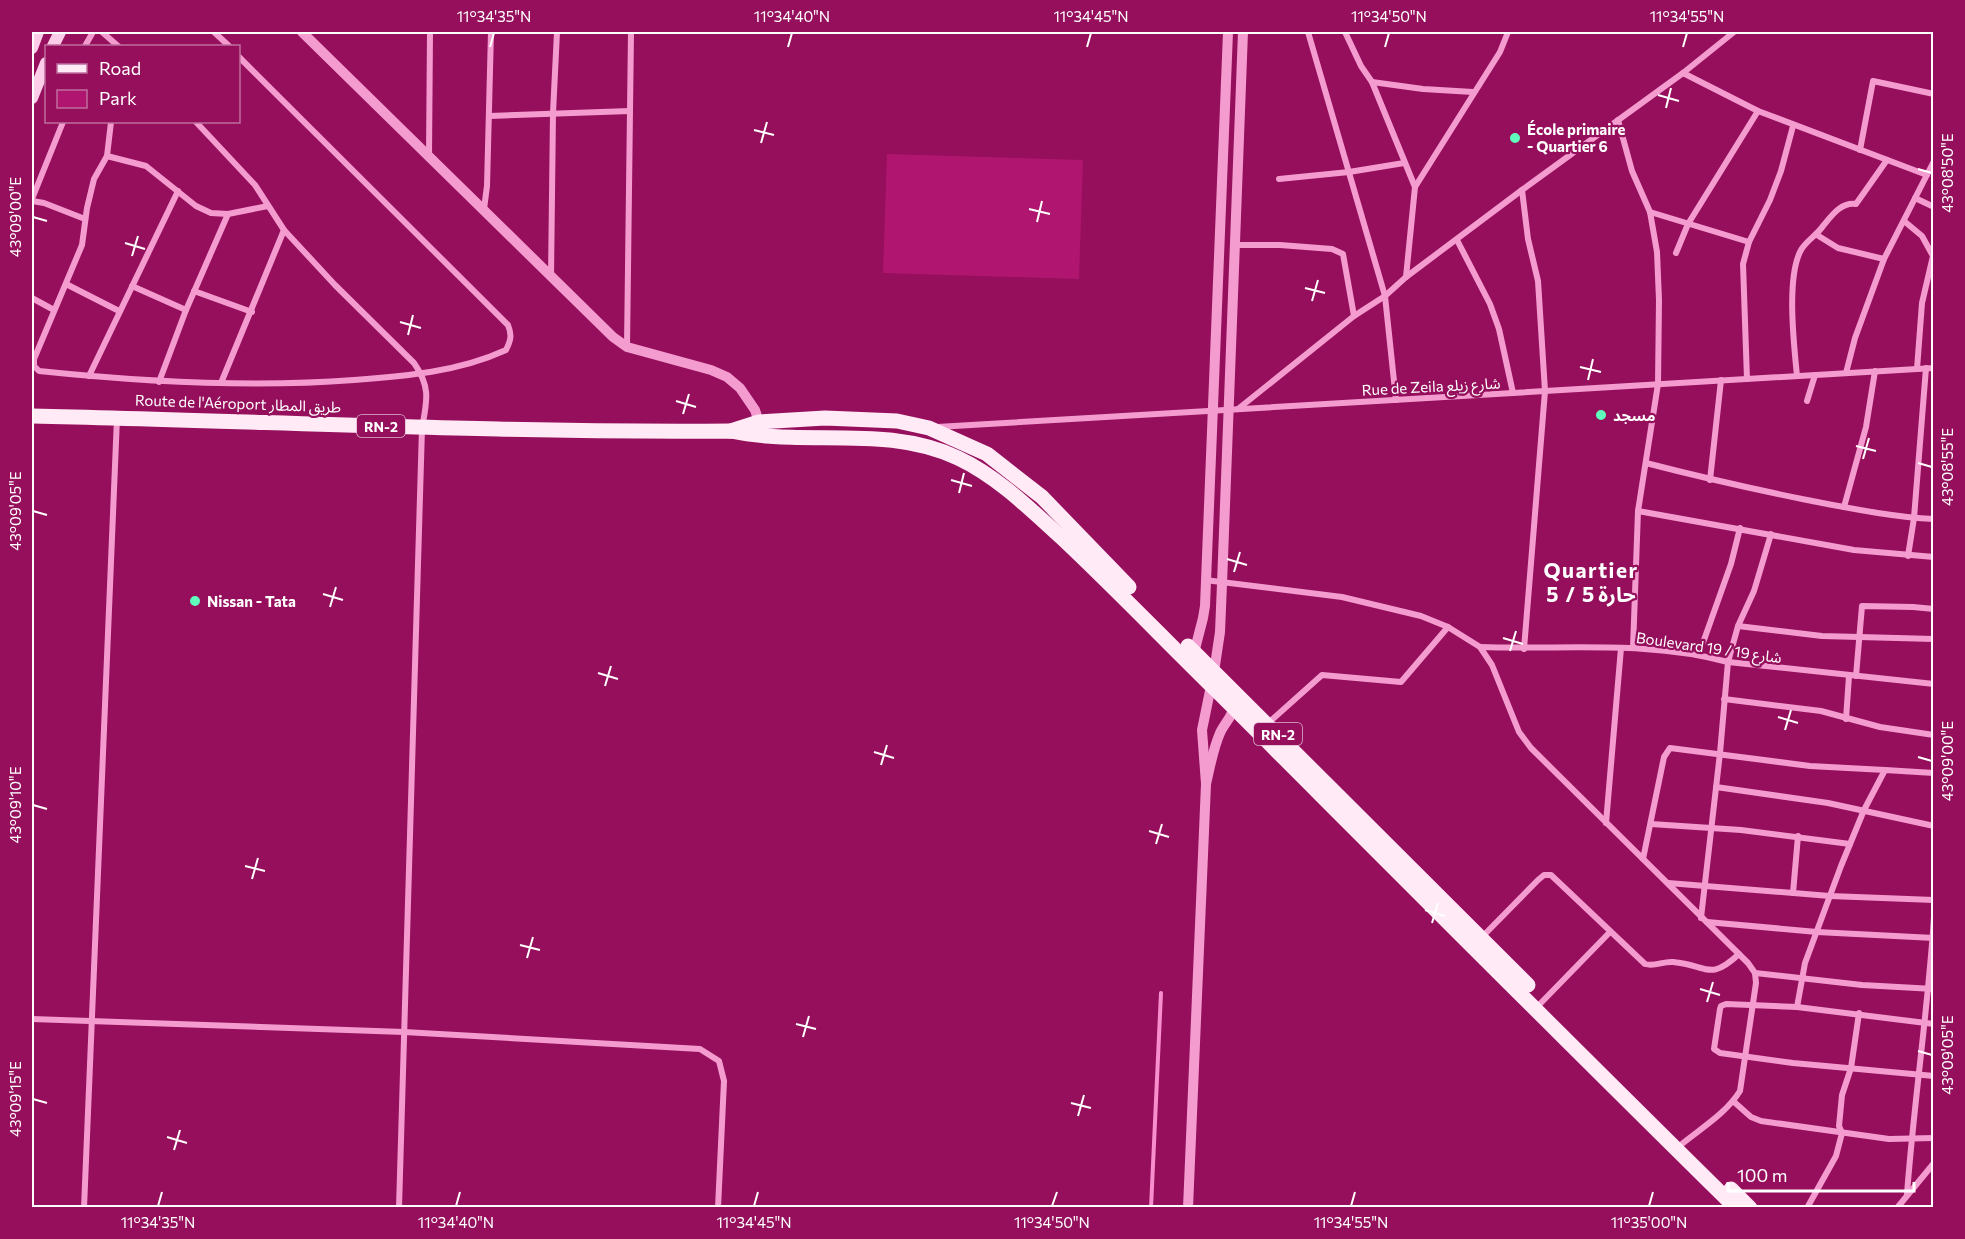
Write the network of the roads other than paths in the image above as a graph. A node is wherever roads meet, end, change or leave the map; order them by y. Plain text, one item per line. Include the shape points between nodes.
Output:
1 (39, 32) edge
2 (102, 32) edge
3 (214, 32) edge
4 (302, 32) edge
5 (430, 32) edge
6 (491, 32) edge
7 (557, 32) edge
8 (631, 32) edge
9 (1228, 32) edge
10 (1243, 32) edge
11 (1308, 32) edge
12 (1345, 32) edge
13 (1508, 32) edge
14 (1734, 32) edge
15 (117, 45) edge
16 (228, 45) edge
17 (32, 48) edge
18 (240, 58) edge
19 (45, 66) edge
20 (1683, 73) junction
21 (1372, 82) junction
22 (1473, 92) junction
23 (1934, 94) edge
24 (32, 98) edge
25 (630, 111) junction
26 (1758, 111) junction
27 (553, 113) junction
28 (490, 116) junction
29 (1618, 120) junction
30 (63, 123) edge
31 (111, 123) edge
32 (197, 123) edge
33 (1793, 126) junction
34 (1860, 150) junction
35 (107, 156) junction
36 (429, 156) junction
37 (1887, 160) junction
38 (1934, 161) edge
39 (1404, 163) junction
40 (1349, 172) junction
41 (1927, 175) junction
42 (1279, 179) dead end
43 (1415, 187) junction
44 (1522, 190) junction
45 (178, 191) junction
46 (1915, 198) junction
47 (32, 200) edge
48 (268, 206) junction
49 (1934, 207) edge
50 (484, 209) junction
51 (1221, 211) junction
52 (1236, 212) junction
53 (1650, 212) junction
54 (228, 214) junction
55 (85, 219) junction
56 (1904, 221) junction
57 (1688, 224) junction
58 (284, 230) junction
59 (1817, 235) junction
60 (1457, 240) junction
61 (1749, 243) junction
62 (1235, 245) junction
63 (1676, 253) dead end
64 (1884, 259) junction
65 (1406, 277) junction
66 (551, 278) junction
67 (66, 284) junction
68 (132, 286) junction
69 (194, 291) junction
70 (1385, 296) junction
71 (32, 298) edge
72 (54, 310) junction
73 (186, 310) junction
74 (119, 311) junction
75 (252, 312) junction
76 (1354, 316) junction
77 (627, 347) junction
78 (1930, 368) edge
79 (1917, 369) junction
80 (1875, 371) junction
81 (1846, 373) junction
82 (422, 375) junction
83 (1815, 375) junction
84 (89, 376) junction
85 (1797, 376) junction
86 (1747, 379) junction
87 (1721, 380) junction
88 (159, 382) junction
89 (221, 383) junction
90 (1658, 384) junction
91 (1545, 391) junction
92 (1513, 393) junction
93 (1396, 400) junction
94 (1807, 402) dead end
95 (1234, 410) junction
96 (1214, 411) junction
97 (32, 416) edge
98 (117, 418) junction
99 (422, 428) junction
100 (929, 428) junction
101 (758, 429) junction
102 (912, 442) junction
103 (1646, 463) junction
104 (1710, 480) junction
105 (1844, 507) junction
106 (1638, 511) junction
107 (1914, 518) junction
108 (1934, 519) edge
109 (1740, 528) junction
110 (1771, 534) junction
111 (1908, 556) junction
112 (1934, 557) edge
113 (1205, 580) junction
114 (1222, 584) junction
115 (1934, 609) edge
116 (1738, 626) junction
117 (1448, 627) junction
118 (1858, 638) junction
119 (1934, 639) edge
120 (1480, 647) junction
121 (1524, 648) junction
122 (1621, 648) junction
123 (1633, 648) junction
124 (1194, 653) junction
125 (1699, 654) junction
126 (1728, 662) junction
127 (1852, 676) junction
128 (1209, 678) junction
129 (1934, 684) edge
130 (1232, 688) junction
131 (1724, 699) junction
132 (1234, 709) junction
133 (1846, 719) junction
134 (1263, 728) junction
135 (1934, 735) edge
136 (1720, 753) junction
137 (1886, 770) junction
138 (1934, 773) edge
139 (1206, 784) junction
140 (1716, 787) junction
141 (1864, 810) junction
142 (1606, 823) junction
143 (1651, 824) junction
144 (1934, 826) edge
145 (1711, 828) junction
146 (1798, 836) junction
147 (1850, 844) junction
148 (1642, 859) junction
149 (1667, 883) junction
150 (1704, 887) junction
151 (1793, 893) junction
152 (1830, 896) junction
153 (1934, 900) edge
154 (1934, 917) edge
155 (1704, 920) junction
156 (1817, 932) junction
157 (1610, 933) junction
158 (1933, 938) edge
159 (1478, 943) junction
160 (1739, 954) junction
161 (1755, 973) junction
162 (1802, 977) junction
163 (1931, 989) edge
164 (1539, 1005) junction
165 (1754, 1005) junction
166 (1797, 1007) junction
167 (1859, 1013) junction
168 (32, 1019) edge
169 (92, 1022) junction
170 (1924, 1022) junction
171 (1934, 1024) edge
172 (404, 1032) junction
173 (1747, 1056) junction
174 (1851, 1068) junction
175 (1918, 1074) junction
176 (1934, 1076) edge
177 (1733, 1101) junction
178 (1842, 1133) junction
179 (1934, 1138) edge
180 (1910, 1140) junction
181 (1680, 1145) junction
182 (1934, 1163) edge
183 (1906, 1194) junction
184 (84, 1208) edge
185 (399, 1208) edge
186 (718, 1208) edge
187 (1188, 1208) edge
188 (1736, 1208) edge
189 (1750, 1208) edge
190 (1807, 1208) edge
191 (1897, 1208) edge

1 - 17 main road
2 - 15 street
3 - 16 street
4 - 36 street
5 - 36 street
6 - 28 street
7 - 27 street
8 - 25 street
9 - 51 street
10 - 52 street
11 - 40 street
12 - 21 street
13 - 22 street via 1500,52
14 - 20 street
18 - 82 street via 508,325 511,340 506,350
19 - 24 main road
20 - 26 street
20 - 29 street
21 - 22 street
21 - 39 street
22 - 43 street
23 - 34 street via 1873,81
25 - 27 street
25 - 77 street
26 - 33 street
26 - 57 street
27 - 28 street
27 - 66 street
28 - 50 street
29 - 44 street
29 - 53 street via 1632,171
30 - 47 street
31 - 35 street
32 - 48 street via 255,185
33 - 34 street
33 - 61 street via 1781,171
34 - 37 street
35 - 45 street via 146,166
35 - 55 street via 94,179
36 - 50 street
37 - 41 street
37 - 59 street via 1856,204 1848,203 1837,210
38 - 41 street
39 - 40 street
39 - 43 street
40 - 42 street
40 - 70 street
41 - 46 street
43 - 65 street
44 - 60 street
44 - 91 street via 1538,281
45 - 54 street via 211,213
45 - 68 street
46 - 49 street
46 - 56 street
47 - 55 street
48 - 54 street
48 - 58 street
50 - 66 street
51 - 52 street
51 - 96 street
52 - 62 street
53 - 57 street
53 - 90 street via 1657,252
54 - 69 street
55 - 67 street via 82,246
56 - 64 street
56 - 79 street via 1922,236 1932,256 1922,303
57 - 61 street
57 - 63 street
58 - 75 street
58 - 82 street
59 - 64 street via 1839,248
59 - 85 street via 1802,248 1797,259 1792,321
60 - 65 street
60 - 92 street via 1490,304
61 - 86 street via 1743,264
62 - 76 street via 1339,251
62 - 95 street
64 - 81 street
65 - 70 street
66 - 77 street
67 - 72 street
67 - 74 street
68 - 73 street
68 - 74 street
69 - 73 street
69 - 75 street
70 - 76 street
70 - 93 street
71 - 72 street
72 - 84 street via 34,366 39,371
73 - 88 street
74 - 84 street
75 - 89 street
76 - 95 street
77 - 101 street via 727,377 755,410
78 - 79 street, Rue de Zeila شارع زيلع
78 - 107 street
79 - 80 street, Rue de Zeila شارع زيلع
80 - 81 street, Rue de Zeila شارع زيلع
80 - 105 street via 1866,427
81 - 83 street, Rue de Zeila شارع زيلع
82 - 89 street via 298,385
82 - 99 street via 428,397
83 - 85 street, Rue de Zeila شارع زيلع
83 - 94 street
84 - 88 street
85 - 86 street, Rue de Zeila شارع زيلع
86 - 87 street, Rue de Zeila شارع زيلع
87 - 90 street, Rue de Zeila شارع زيلع
87 - 104 street
88 - 89 street
90 - 91 street, Rue de Zeila شارع زيلع
90 - 103 street
91 - 92 street, Rue de Zeila شارع زيلع
91 - 121 street
92 - 93 street, Rue de Zeila شارع زيلع
93 - 95 street, Rue de Zeila شارع زيلع
95 - 96 street, Rue de Zeila شارع زيلع
95 - 114 street
96 - 100 street, Rue de Zeila شارع زيلع
96 - 113 street
97 - 98 main road, Route de l'Aéroport طريق المطار / RN-2
98 - 99 main road, Route de l'Aéroport طريق المطار / RN-2
98 - 169 street
99 - 101 main road, Route de l'Aéroport طريق المطار / RN-2
99 - 172 street
100 - 101 main road, RN-2 via 849,418
100 - 102 street
100 - 124 main road, RN-2 via 987,454 1042,497
101 - 102 main road, RN-2
102 - 128 main road, RN-2 via 957,458 1025,504
103 - 104 street
103 - 106 street
104 - 105 street
105 - 107 street
106 - 109 street
106 - 123 street
107 - 108 street
107 - 111 street
109 - 110 street
109 - 125 street
110 - 111 street
110 - 116 street via 1754,591
111 - 112 street
113 - 114 street
113 - 124 street via 1203,618
114 - 117 street via 1342,597 1421,616
114 - 128 street via 1220,632
115 - 118 street via 1862,606
116 - 118 street
116 - 126 street
117 - 120 street
117 - 134 street via 1401,682 1322,675
118 - 119 street
118 - 127 street
120 - 121 street, Boulevard 19 / شارع 19
120 - 142 street via 1519,732
121 - 122 street, Boulevard 19 / شارع 19
122 - 123 street, Boulevard 19 / شارع 19
122 - 142 street
123 - 125 street, Boulevard 19 / شارع 19
124 - 128 main road, RN-2
125 - 126 street, Boulevard 19 / شارع 19
126 - 127 street, Boulevard 19 / شارع 19
126 - 131 street
127 - 129 street, Boulevard 19 / شارع 19
127 - 133 street
128 - 130 main road, RN-2
128 - 132 main road, RN-2
128 - 139 street via 1202,730
130 - 132 street
130 - 134 main road, RN-2
131 - 133 street via 1797,707
131 - 136 street
132 - 134 main road, RN-2
132 - 139 street via 1214,748
133 - 135 street
134 - 159 main road, RN-2
136 - 137 street via 1810,766
136 - 140 street
136 - 143 street via 1674,748 1666,751
137 - 138 street
137 - 141 street
139 - 187 street
140 - 141 street
140 - 145 street
141 - 144 street
141 - 147 street
142 - 148 street
143 - 145 street
143 - 148 street
145 - 146 street
145 - 150 street
146 - 147 street
146 - 151 street
147 - 152 street
148 - 149 street
149 - 150 street
149 - 155 street
150 - 151 street
150 - 155 street
151 - 152 street
152 - 153 street
152 - 156 street
154 - 158 street
155 - 156 street
155 - 160 street
156 - 158 street
156 - 162 street
157 - 159 street via 1558,880 1544,875
157 - 160 street via 1651,966 1672,962 1718,970
157 - 164 street
158 - 163 street
159 - 164 main road, RN-2
160 - 161 street
161 - 162 street
161 - 165 street
162 - 163 street via 1862,986
162 - 166 street
163 - 170 street
164 - 181 main road, RN-2
165 - 166 street
165 - 173 street
165 - 173 street via 1721,1005 1714,1049
166 - 167 street
167 - 170 street
167 - 174 street
168 - 169 street
169 - 172 street
169 - 184 street
170 - 171 street
170 - 175 street
172 - 185 street
172 - 186 street via 700,1049 719,1061 724,1081
173 - 174 street
173 - 177 street via 1740,1091
174 - 175 street
174 - 178 street via 1842,1095
175 - 176 street
175 - 180 street
177 - 178 street via 1761,1121
177 - 181 street
178 - 180 street
178 - 190 street via 1836,1156
179 - 180 street
180 - 183 street
181 - 188 main road, RN-2
181 - 189 main road, RN-2
182 - 183 street
183 - 191 street

